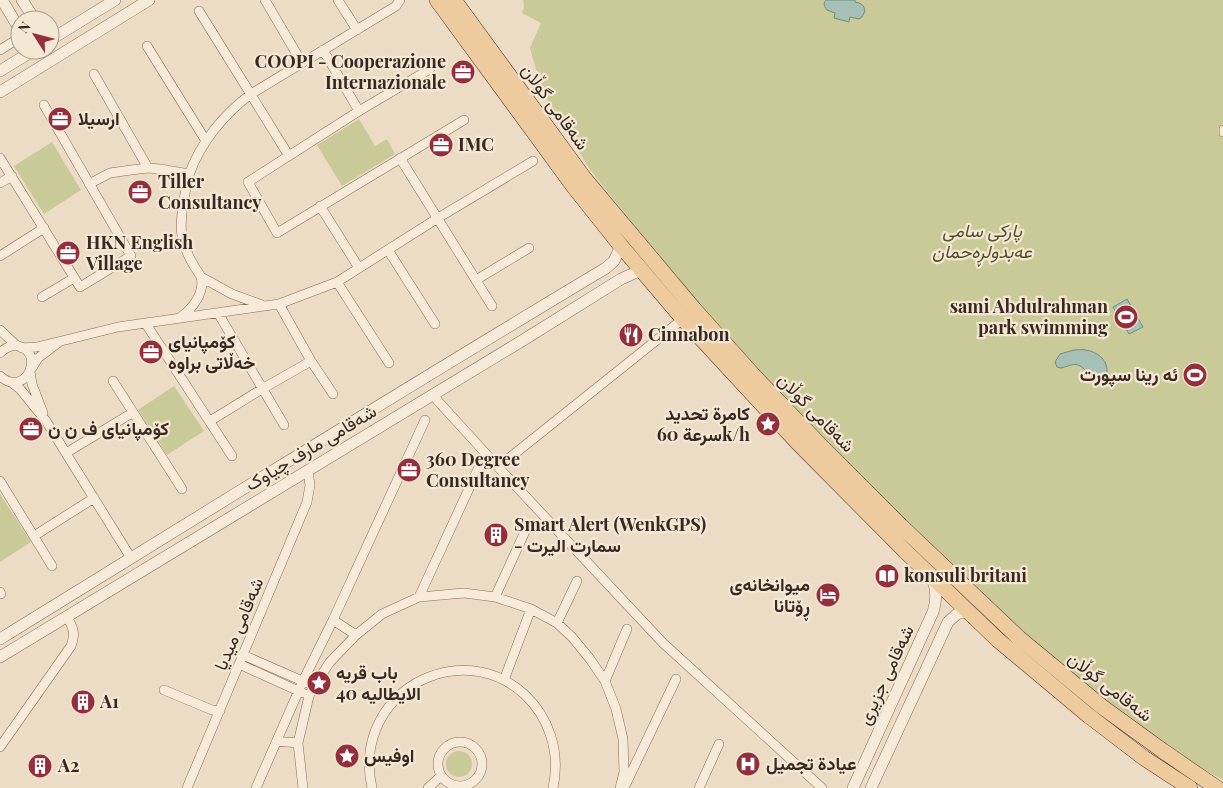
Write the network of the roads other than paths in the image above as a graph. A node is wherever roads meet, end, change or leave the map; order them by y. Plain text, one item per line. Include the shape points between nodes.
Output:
1 (2, 0) edge
2 (115, 0) edge
3 (149, 0) edge
4 (265, 0) edge
5 (338, 0) edge
6 (400, 0) edge
7 (437, 0) edge
8 (454, 0) edge
9 (199, 11) dead end
10 (10, 18) edge
11 (357, 30) junction
12 (60, 34) edge
13 (10, 42) edge
14 (147, 46) dead end
15 (0, 50) edge
16 (323, 50) junction
17 (17, 60) edge
18 (302, 63) junction
19 (430, 69) dead end
20 (0, 71) edge
21 (94, 74) dead end
22 (0, 92) edge
23 (251, 94) junction
24 (44, 105) dead end
25 (359, 111) junction
26 (464, 120) dead end
27 (1223, 128) edge
28 (1223, 133) edge
29 (206, 141) junction
30 (289, 156) junction
31 (0, 158) edge
32 (400, 158) junction
33 (533, 162) dead end
34 (148, 168) junction
35 (189, 174) junction
36 (12, 176) junction
37 (0, 183) edge
38 (89, 184) junction
39 (320, 206) junction
40 (438, 218) junction
41 (44, 228) junction
42 (621, 246) junction
43 (529, 248) dead end
44 (388, 250) junction
45 (0, 256) edge
46 (359, 268) junction
47 (641, 270) junction
48 (201, 277) junction
49 (74, 278) junction
50 (476, 280) junction
51 (337, 282) junction
52 (42, 297) dead end
53 (279, 304) junction
54 (265, 305) junction
55 (492, 306) dead end
56 (218, 313) junction
57 (180, 318) junction
58 (683, 319) junction
59 (515, 323) junction
60 (146, 324) junction
61 (435, 324) dead end
62 (0, 330) edge
63 (525, 339) junction
64 (62, 340) junction
65 (19, 347) junction
66 (0, 352) edge
67 (311, 361) junction
68 (389, 363) dead end
69 (31, 370) junction
70 (4, 380) edge
71 (112, 381) dead end
72 (262, 389) junction
73 (333, 394) dead end
74 (434, 394) junction
75 (132, 413) junction
76 (46, 420) junction
77 (425, 420) dead end
78 (210, 421) junction
79 (284, 425) dead end
80 (66, 453) junction
81 (232, 456) dead end
82 (498, 467) junction
83 (478, 468) dead end
84 (308, 470) junction
85 (0, 481) edge
86 (182, 490) dead end
87 (94, 498) junction
88 (201, 515) junction
89 (528, 525) dead end
90 (210, 530) junction
91 (34, 536) junction
92 (131, 558) junction
93 (52, 566) dead end
94 (930, 574) junction
95 (577, 581) dead end
96 (419, 597) junction
97 (495, 597) junction
98 (531, 609) junction
99 (968, 611) junction
100 (67, 617) junction
101 (333, 620) junction
102 (557, 623) junction
103 (928, 625) junction
104 (627, 629) dead end
105 (943, 632) junction
106 (356, 635) junction
107 (0, 640) edge
108 (243, 655) junction
109 (0, 657) edge
110 (240, 664) junction
111 (676, 679) dead end
112 (504, 680) junction
113 (303, 681) junction
114 (604, 681) junction
115 (314, 686) junction
116 (164, 690) dead end
117 (299, 691) junction
118 (309, 696) junction
119 (220, 711) junction
120 (277, 741) junction
121 (298, 743) junction
122 (719, 744) dead end
123 (1154, 744) junction
124 (0, 747) edge
125 (1144, 758) junction
126 (441, 776) junction
127 (187, 788) edge
128 (256, 788) edge
129 (303, 788) edge
130 (372, 788) edge
131 (428, 788) edge
132 (553, 788) edge
133 (620, 788) edge
134 (624, 788) edge
135 (699, 788) edge
136 (822, 788) edge
137 (853, 788) edge
138 (871, 788) edge
139 (1190, 788) edge
140 (1217, 788) edge

1 - 10 street
2 - 12 street
3 - 22 street
4 - 18 street
5 - 11 street
6 - 11 street via 396,6
7 - 42 main road, شەقامی گوڵان
8 - 123 main road, شەقامی گوڵان via 584,178 755,377 875,500 1019,638 1101,706
9 - 23 street
11 - 16 street
13 - 15 street
14 - 29 street
16 - 18 street
16 - 25 street
17 - 20 street
18 - 23 street
19 - 25 street
21 - 34 street
23 - 29 street via 237,104
23 - 30 street
24 - 38 street
25 - 30 street
26 - 32 street
27 - 28 street
29 - 35 street
30 - 39 street via 248,182 278,233
31 - 36 street
32 - 39 street
32 - 40 street
33 - 40 street
34 - 35 street
34 - 38 street via 110,173
35 - 48 street via 182,212 182,235
36 - 37 street
36 - 41 street
38 - 49 street via 132,256 80,287
39 - 46 street
40 - 44 street
40 - 50 street
41 - 45 street
41 - 49 street
42 - 47 main road, شەقامی گوڵان
42 - 59 street, شەقامی مارف چیاوک via 614,261 606,268
43 - 50 street
44 - 46 street
44 - 61 street
46 - 51 street
47 - 58 main road, شەقامی گوڵان
47 - 63 street, شەقامی مارف چیاوک
48 - 54 street via 232,294
48 - 57 street via 197,301
49 - 52 street
50 - 55 street
51 - 53 street
51 - 68 street
53 - 54 street
53 - 67 street
54 - 56 street
56 - 57 street
56 - 72 street
57 - 60 street
58 - 82 street
58 - 94 main road, شەقامی گوڵان via 796,441
59 - 63 street
59 - 88 street, شەقامی مارف چیاوک
60 - 64 street
60 - 78 street
62 - 65 street
63 - 74 street, شەقامی مارف چیاوک
64 - 65 street
64 - 69 street via 38,358
65 - 66 street
65 - 69 street via 29,354
67 - 72 street
67 - 73 street
69 - 70 street via 20,381
69 - 76 street via 32,384
70 - 76 street via 20,389
71 - 75 street
72 - 78 street
72 - 79 street
74 - 82 street
74 - 84 street, شەقامی مارف چیاوک
75 - 80 street
75 - 86 street
76 - 80 street
77 - 101 street
78 - 81 street
80 - 87 street
82 - 136 street via 663,643
83 - 96 street
84 - 90 street, شەقامی مارف چیاوک
84 - 108 street, شەقامی میدیا via 307,502
85 - 91 street
87 - 91 street
87 - 92 street
88 - 90 street
88 - 92 street, شەقامی مارف چیاوک
89 - 97 street
90 - 100 street, شەقامی مارف چیاوک
91 - 93 street
92 - 107 street, شەقامی مارف چیاوک
94 - 99 main road, شەقامی گوڵان
94 - 103 street, شەقامی جزیری via 936,599
95 - 102 street
96 - 97 street via 464,593
96 - 106 street via 382,614
97 - 98 street
98 - 102 street
98 - 112 street
99 - 105 street, شەقامی جزیری via 952,617
99 - 125 main road, شەقامی گوڵان via 1070,701
100 - 109 street, شەقامی مارف چیاوک
100 - 124 street via 74,634 71,646
101 - 106 street
101 - 113 street
102 - 114 street via 584,651
103 - 105 street via 937,625
103 - 137 street, شەقامی جزیری
104 - 114 street
105 - 138 street, شەقامی جزیری
106 - 115 street via 330,662
108 - 110 street, شەقامی میدیا
108 - 113 street
110 - 117 street
110 - 119 street, شەقامی میدیا
111 - 134 street
112 - 130 street via 477,672 449,672 422,680 404,692 389,706 375,731 369,759
112 - 132 street via 532,702 550,732 556,766
113 - 115 street
113 - 117 street
114 - 133 street via 624,740 624,772
115 - 118 street
116 - 119 street
117 - 118 street
117 - 120 street
118 - 121 street
119 - 127 street, شەقامی میدیا
120 - 121 street
120 - 128 street
121 - 129 street
122 - 135 street
123 - 125 main road
123 - 140 main road, شەقامی گوڵان
125 - 139 main road, شەقامی گوڵان
126 - 126 street via 446,782 460,787 474,782 483,763 478,750 465,742 445,748 438,762
126 - 131 street

